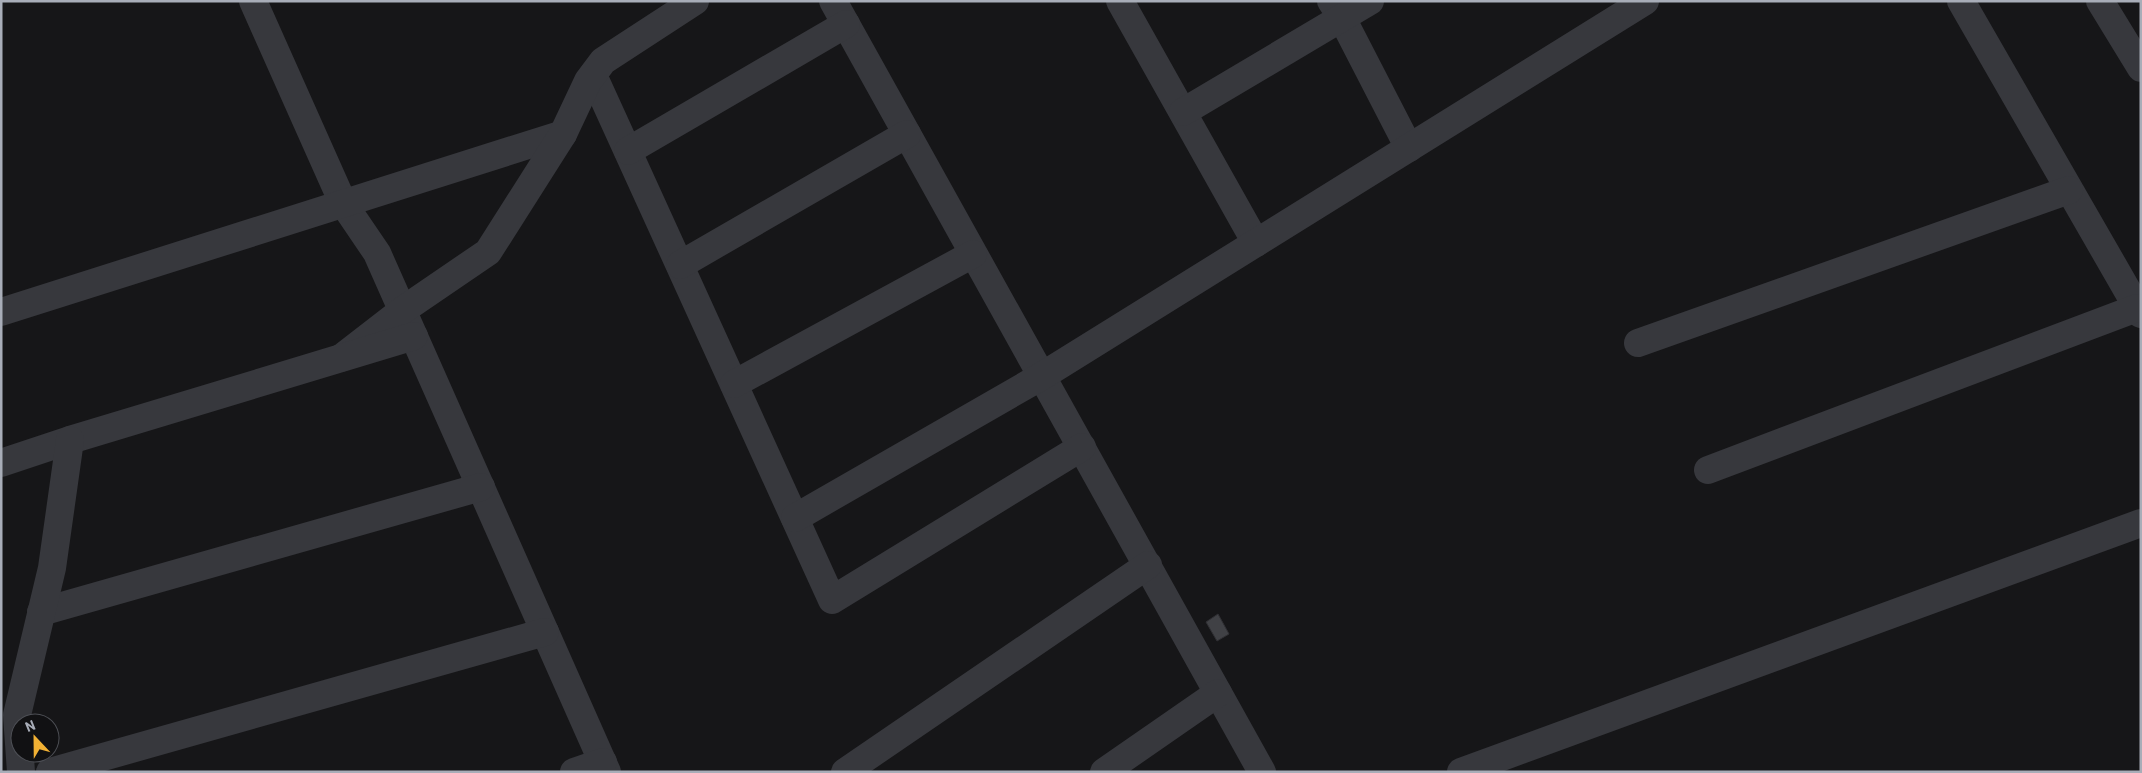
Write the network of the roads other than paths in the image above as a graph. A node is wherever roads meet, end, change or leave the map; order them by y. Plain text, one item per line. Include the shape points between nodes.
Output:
1 (253, 1) edge
2 (695, 1) edge
3 (1120, 1) edge
4 (1370, 1) edge
5 (1645, 1) edge
6 (1961, 1) edge
7 (2100, 1) edge
8 (1336, 10) edge
9 (840, 13) edge
10 (2141, 68) edge
11 (593, 75) junction
12 (1183, 112) junction
13 (563, 134) junction
14 (907, 134) junction
15 (1409, 148) junction
16 (628, 151) junction
17 (2069, 190) junction
18 (343, 203) junction
19 (1256, 243) junction
20 (973, 254) junction
21 (680, 265) junction
22 (403, 310) junction
23 (2139, 311) edge
24 (1, 312) edge
25 (414, 336) junction
26 (1638, 343) dead end
27 (341, 358) junction
28 (1042, 376) junction
29 (734, 384) junction
30 (70, 440) junction
31 (1082, 447) junction
32 (1, 463) edge
33 (1708, 470) dead end
34 (481, 487) junction
35 (795, 518) junction
36 (2141, 523) edge
37 (1148, 565) junction
38 (41, 612) junction
39 (545, 632) junction
40 (1218, 693) junction
41 (605, 767) edge
42 (21, 772) edge
43 (50, 772) edge
44 (574, 772) edge
45 (845, 772) edge
46 (1104, 772) edge
47 (1262, 772) edge
48 (1461, 772) edge

1 - 18 street
2 - 11 street via 603,61
3 - 12 street
4 - 8 street
5 - 15 street
6 - 17 street
7 - 10 street
8 - 12 street
8 - 15 street
9 - 14 street
9 - 16 street
11 - 13 street
11 - 16 street
12 - 19 street
13 - 18 street
13 - 22 street via 488,252
14 - 20 street
14 - 21 street
15 - 19 street
16 - 21 street
17 - 23 street
17 - 26 street
18 - 22 street via 377,253
18 - 24 street
19 - 28 street
20 - 28 street
20 - 29 street
21 - 29 street
22 - 25 street
22 - 27 street
23 - 33 street
25 - 27 street
25 - 34 street
27 - 30 street
28 - 31 street
28 - 35 street
29 - 35 street
30 - 32 street
30 - 38 street via 52,568
31 - 35 street via 832,600
31 - 37 street
34 - 38 street
34 - 39 street
36 - 48 street
37 - 40 street
37 - 45 street
38 - 42 street via 17,715
39 - 41 street
39 - 43 street
40 - 46 street
40 - 47 street
41 - 44 street

